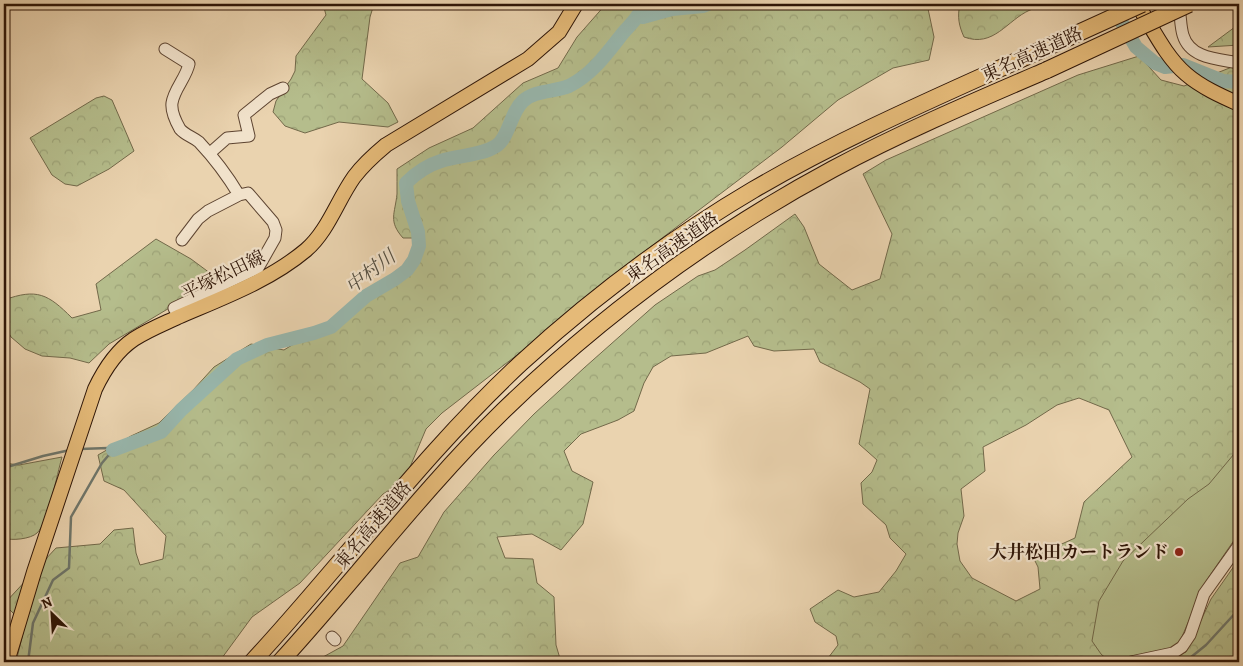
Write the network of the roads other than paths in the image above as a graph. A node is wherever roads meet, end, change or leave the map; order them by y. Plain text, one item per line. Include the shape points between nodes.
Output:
1 (576, 4) edge
2 (1138, 4) edge
3 (1142, 4) edge
4 (1178, 4) edge
5 (1189, 4) edge
6 (165, 49) dead end
7 (1239, 63) edge
8 (283, 88) dead end
9 (1239, 104) edge
10 (210, 153) junction
11 (238, 195) junction
12 (182, 240) dead end
13 (179, 317) junction
14 (1239, 545) edge
15 (7, 662) edge
16 (252, 662) edge
17 (280, 662) edge
18 (1131, 662) edge

1 - 13 main road, 平塚松田線 via 559,32 528,59 386,145 366,162 323,230 306,249 255,283
2 - 9 main road via 1164,48 1185,74
3 - 16 highway, 東名高速道路, bridge via 822,152 697,225 614,285 521,364 432,453
4 - 7 street via 1182,33 1193,51
5 - 17 highway, 東名高速道路, bridge via 919,126 790,193 710,243 604,321 547,370 462,453
6 - 10 street via 189,64 174,96 172,106 177,122 184,133 195,138
8 - 10 street via 244,115 249,136 227,138
10 - 11 street via 224,169
11 - 12 street via 198,219
11 - 13 street via 248,193 274,222 275,238 258,268 174,308
13 - 15 main road, 平塚松田線 via 133,340 113,358 95,389
14 - 18 street via 1204,594 1190,635 1182,648 1174,653

